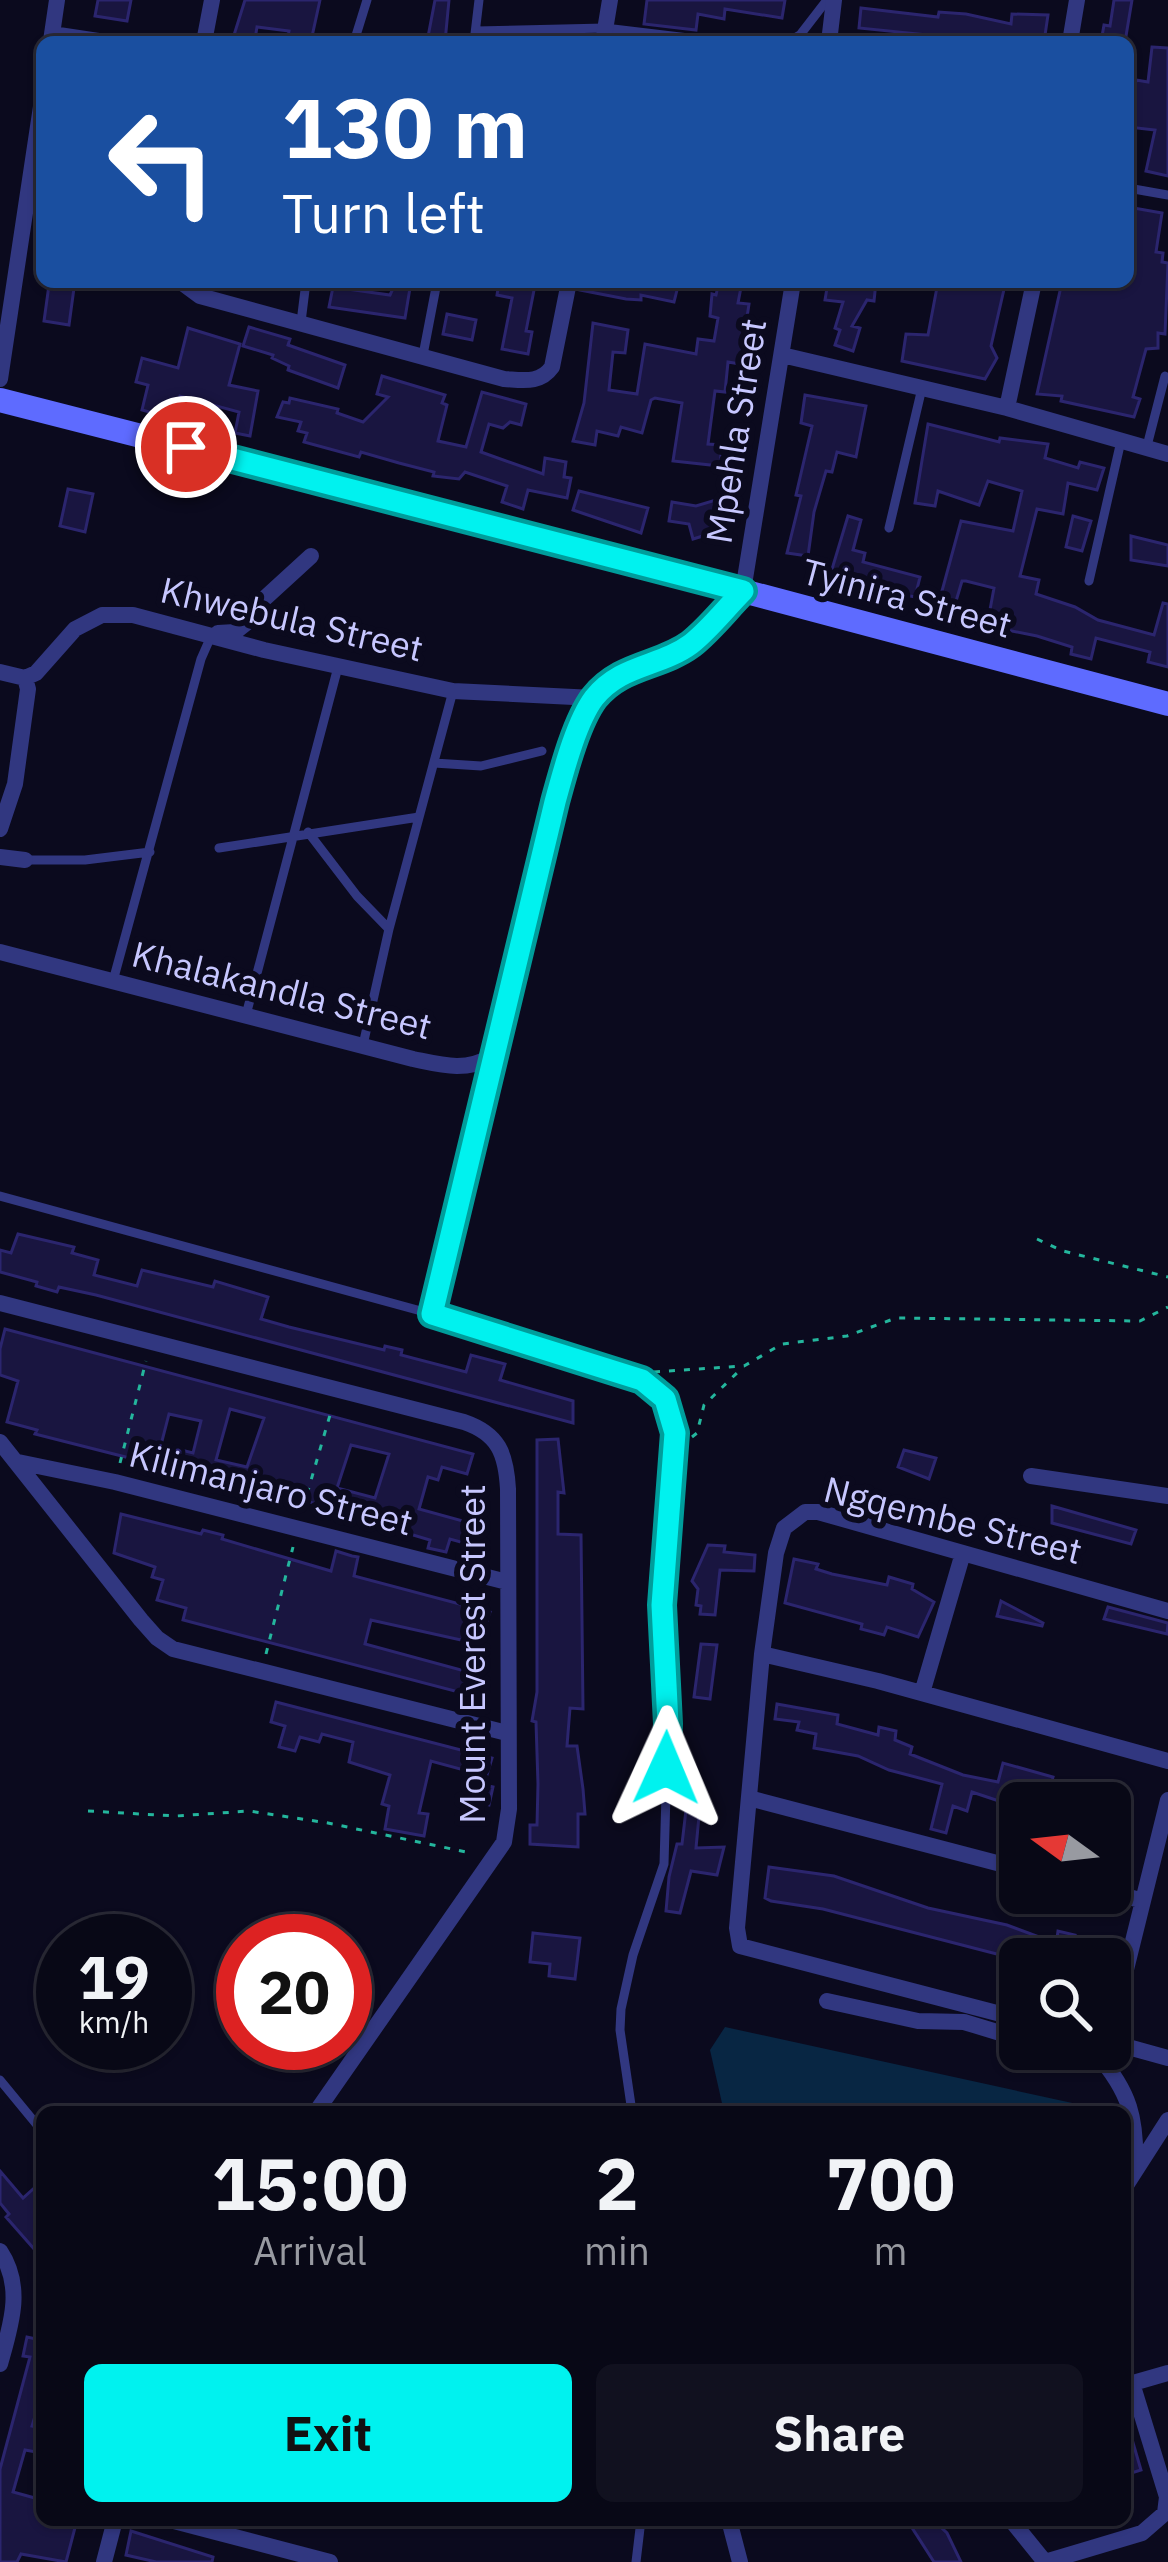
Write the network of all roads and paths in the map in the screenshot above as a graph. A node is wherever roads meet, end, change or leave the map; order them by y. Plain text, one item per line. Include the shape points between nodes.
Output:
1 (57, 0) edge
2 (212, 0) edge
3 (367, 0) edge
4 (479, 0) edge
5 (610, 0) edge
6 (831, 0) edge
7 (1077, 0) edge
8 (604, 35) edge
9 (51, 36) edge
10 (205, 36) edge
11 (357, 36) edge
12 (475, 36) edge
13 (798, 36) edge
14 (829, 36) edge
15 (1071, 36) edge
16 (36, 140) edge
17 (1134, 189) edge
18 (1168, 195) edge
19 (190, 288) edge
20 (305, 288) edge
21 (436, 288) edge
22 (567, 288) edge
23 (792, 288) edge
24 (1033, 288) edge
25 (301, 322) junction
26 (423, 355) junction
27 (782, 355) junction
28 (1165, 376) dead end
29 (0, 379) edge
30 (922, 388) junction
31 (0, 400) edge
32 (1007, 408) junction
33 (1121, 441) junction
34 (1146, 448) junction
35 (1168, 454) edge
36 (890, 528) dead end
37 (311, 556) dead end
38 (1089, 581) dead end
39 (743, 591) junction
40 (212, 634) junction
41 (338, 667) junction
42 (0, 672) edge
43 (25, 678) junction
44 (453, 691) junction
45 (594, 698) junction
46 (1168, 704) edge
47 (542, 752) dead end
48 (434, 763) junction
49 (419, 817) junction
50 (0, 829) edge
51 (308, 832) junction
52 (294, 834) junction
53 (219, 848) dead end
54 (150, 852) junction
55 (0, 857) edge
56 (25, 860) joint
57 (388, 929) junction
58 (0, 952) edge
59 (113, 981) junction
60 (246, 1015) junction
61 (363, 1045) junction
62 (491, 1057) junction
63 (0, 1196) edge
64 (1037, 1239) dead end
65 (1168, 1277) edge
66 (0, 1303) edge
67 (1168, 1306) edge
68 (432, 1314) junction
69 (151, 1340) junction
70 (744, 1366) junction
71 (642, 1380) junction
72 (0, 1442) edge
73 (671, 1452) junction
74 (18, 1462) junction
75 (1031, 1476) dead end
76 (115, 1482) junction
77 (1168, 1496) edge
78 (963, 1553) junction
79 (507, 1582) junction
80 (1168, 1611) edge
81 (762, 1654) junction
82 (922, 1693) junction
83 (507, 1733) junction
84 (1168, 1761) edge
85 (749, 1798) junction
86 (1168, 1800) edge
87 (88, 1811) dead end
88 (496, 1858) junction
89 (999, 1863) edge
90 (1131, 1898) edge
91 (1140, 1900) junction
92 (1131, 1941) edge
93 (827, 2001) dead end
94 (999, 2014) edge
95 (999, 2033) edge
96 (1131, 2045) edge
97 (1168, 2058) edge
98 (1110, 2070) edge
99 (0, 2080) edge
100 (320, 2106) edge
101 (631, 2106) edge
102 (1168, 2120) edge
103 (36, 2125) edge
104 (1136, 2170) junction
105 (1131, 2178) edge
106 (0, 2251) edge
107 (0, 2364) edge
108 (1168, 2373) edge
109 (1131, 2383) edge
110 (1131, 2390) edge
111 (1162, 2523) edge
112 (113, 2526) edge
113 (193, 2526) edge
114 (640, 2526) edge
115 (729, 2526) edge
116 (1016, 2526) edge
117 (737, 2561) edge
118 (104, 2562) edge
119 (330, 2562) edge
120 (636, 2562) edge
121 (1045, 2562) edge

1 - 9 street
2 - 10 street
3 - 11 lane
4 - 12 lane
5 - 8 street
6 - 13 lane
6 - 14 street
7 - 15 street
8 - 12 lane
16 - 29 street
17 - 18 lane
19 - 25 street
20 - 25 lane
21 - 26 lane
22 - 26 street via 560,345 546,376 504,379
23 - 27 street, Mpehla Street
24 - 32 street
25 - 26 street
27 - 30 street
27 - 39 street, Mpehla Street
28 - 34 lane
30 - 32 street
30 - 36 lane
31 - 39 street, Tyinira Street
32 - 33 street
33 - 34 street
33 - 38 lane
34 - 35 street
37 - 40 street via 235,632
39 - 45 street via 691,644 630,668
39 - 46 street, Tyinira Street
40 - 41 street, Khwebula Street
40 - 43 street, Khwebula Street via 102,615 75,629
40 - 54 lane
41 - 44 street, Khwebula Street
41 - 52 lane
42 - 43 street
43 - 50 street via 15,784
44 - 45 street, Khwebula Street
44 - 48 lane
45 - 62 street via 562,774
47 - 48 lane via 481,766
48 - 49 lane
49 - 51 lane
49 - 57 lane
51 - 52 lane
51 - 57 lane
52 - 53 lane
52 - 60 lane
54 - 56 lane
54 - 59 lane
55 - 56 street
57 - 61 lane
58 - 59 street, Khalakandla Street
59 - 60 street, Khalakandla Street
60 - 61 street, Khalakandla Street
61 - 62 street, Khalakandla Street via 460,1068
62 - 68 lane
63 - 68 lane
64 - 65 path
66 - 69 street, Mount Everest Street
67 - 70 path via 1140,1322 896,1318 847,1336 782,1344
68 - 71 lane
69 - 76 path
69 - 79 street, Mount Everest Street via 490,1433 507,1471
70 - 71 path via 654,1372
70 - 73 path via 704,1406 697,1433
71 - 73 lane via 665,1399 675,1433
72 - 74 street
73 - 101 lane via 662,1605 664,1864 621,2009
74 - 76 street, Kilimanjaro Street
74 - 83 street via 141,1620 173,1649
75 - 77 street
76 - 79 street, Kilimanjaro Street
78 - 80 street, Ngqembe Street
78 - 81 street, Ngqembe Street via 805,1512 778,1542
78 - 82 street
79 - 83 street, Mount Everest Street
81 - 82 street
81 - 85 street, Ngqembe Street
82 - 84 street
83 - 88 street, Mount Everest Street via 509,1809
85 - 89 street
85 - 94 street, Ngqembe Street via 740,1946
86 - 91 street
87 - 88 path via 249,1811
88 - 100 street, Mount Everest Street
90 - 91 street
91 - 92 street
93 - 95 street
96 - 97 street
98 - 104 street via 1132,2108
99 - 103 lane
102 - 104 street
104 - 105 street
106 - 107 street via 16,2291
108 - 109 street
110 - 111 street via 1167,2497
111 - 121 street
112 - 118 street
113 - 119 street
114 - 120 lane
115 - 117 street
116 - 121 street

